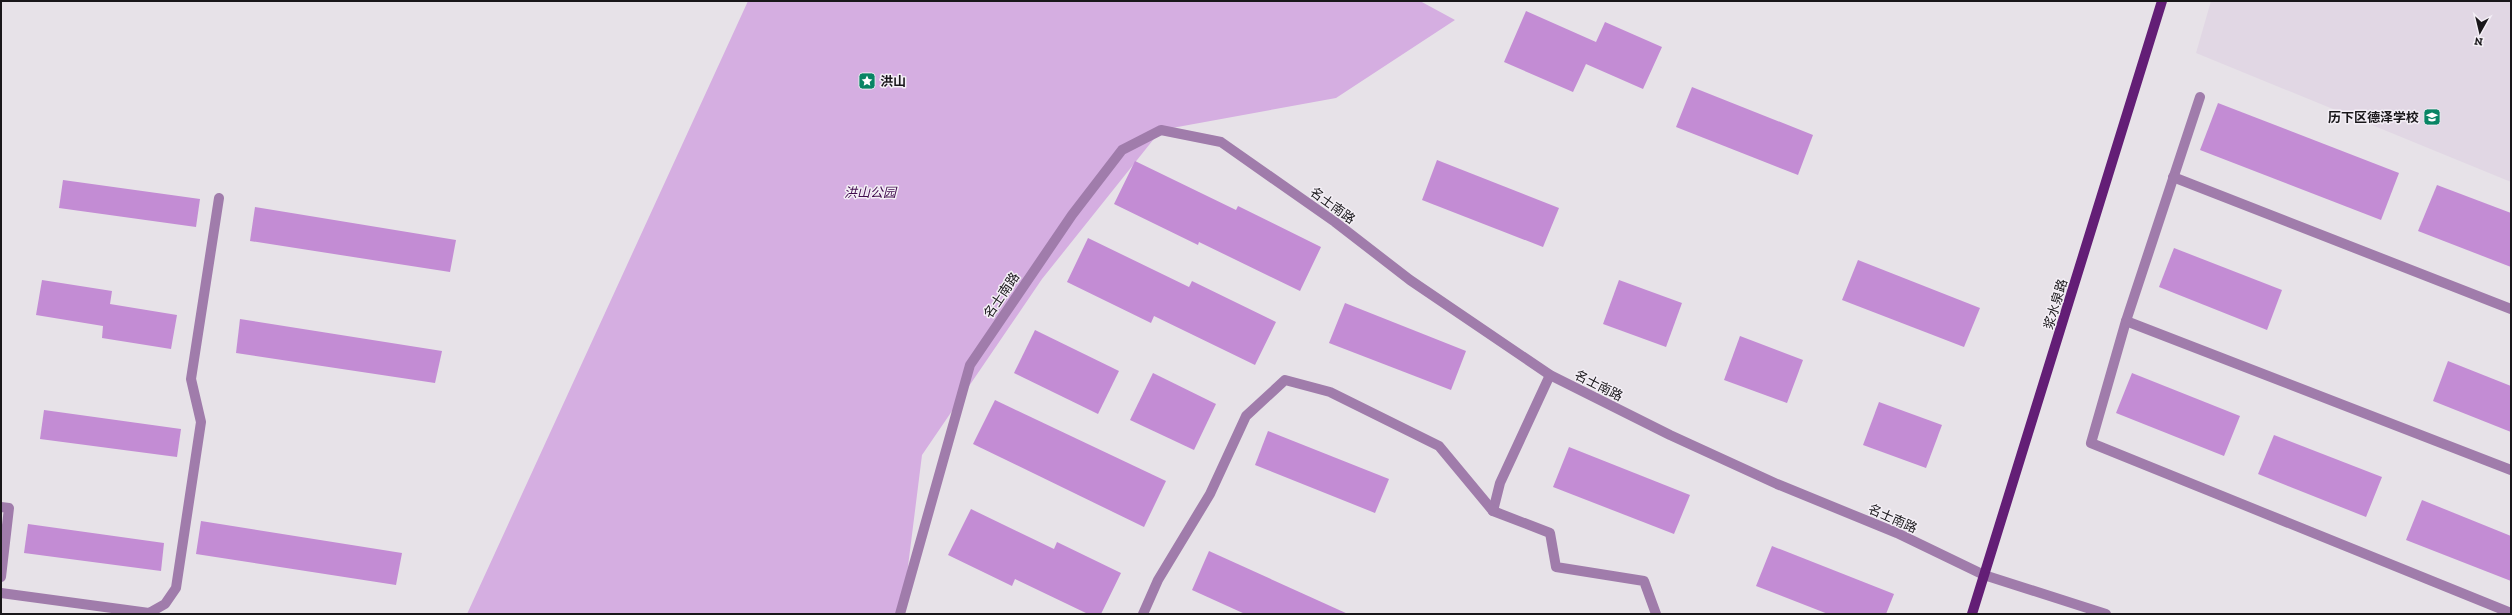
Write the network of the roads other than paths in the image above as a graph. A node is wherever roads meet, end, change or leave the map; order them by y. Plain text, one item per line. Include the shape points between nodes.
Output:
1 (2162, 1) edge
2 (2200, 97) dead end
3 (2173, 177) junction
4 (219, 198) dead end
5 (2511, 309) edge
6 (2126, 321) junction
7 (1550, 375) junction
8 (2511, 470) edge
9 (1, 507) edge
10 (1493, 510) junction
11 (1984, 575) junction
12 (1, 577) edge
13 (1, 593) edge
14 (2511, 613) edge
15 (900, 614) edge
16 (1143, 614) edge
17 (1656, 614) edge
18 (1972, 614) edge
19 (2106, 614) edge

1 - 11 main road, 浆水泉路
2 - 3 street
3 - 5 street
3 - 6 street
4 - 13 street via 191,379 201,422 176,588 165,604 149,613
6 - 8 street
6 - 14 street via 2091,443
7 - 10 street via 1500,483
7 - 11 street, 名士南路 via 1670,435 1777,484 1897,532
7 - 15 street, 名士南路 via 1410,280 1335,222 1221,142 1161,130 1122,150 1072,215 970,365
9 - 12 street via 9,508
10 - 16 street via 1438,446 1330,392 1285,380 1246,416 1210,494 1158,580
10 - 17 street via 1550,533 1556,567 1644,581
11 - 18 main road, 浆水泉路
11 - 19 street, 名士南路

